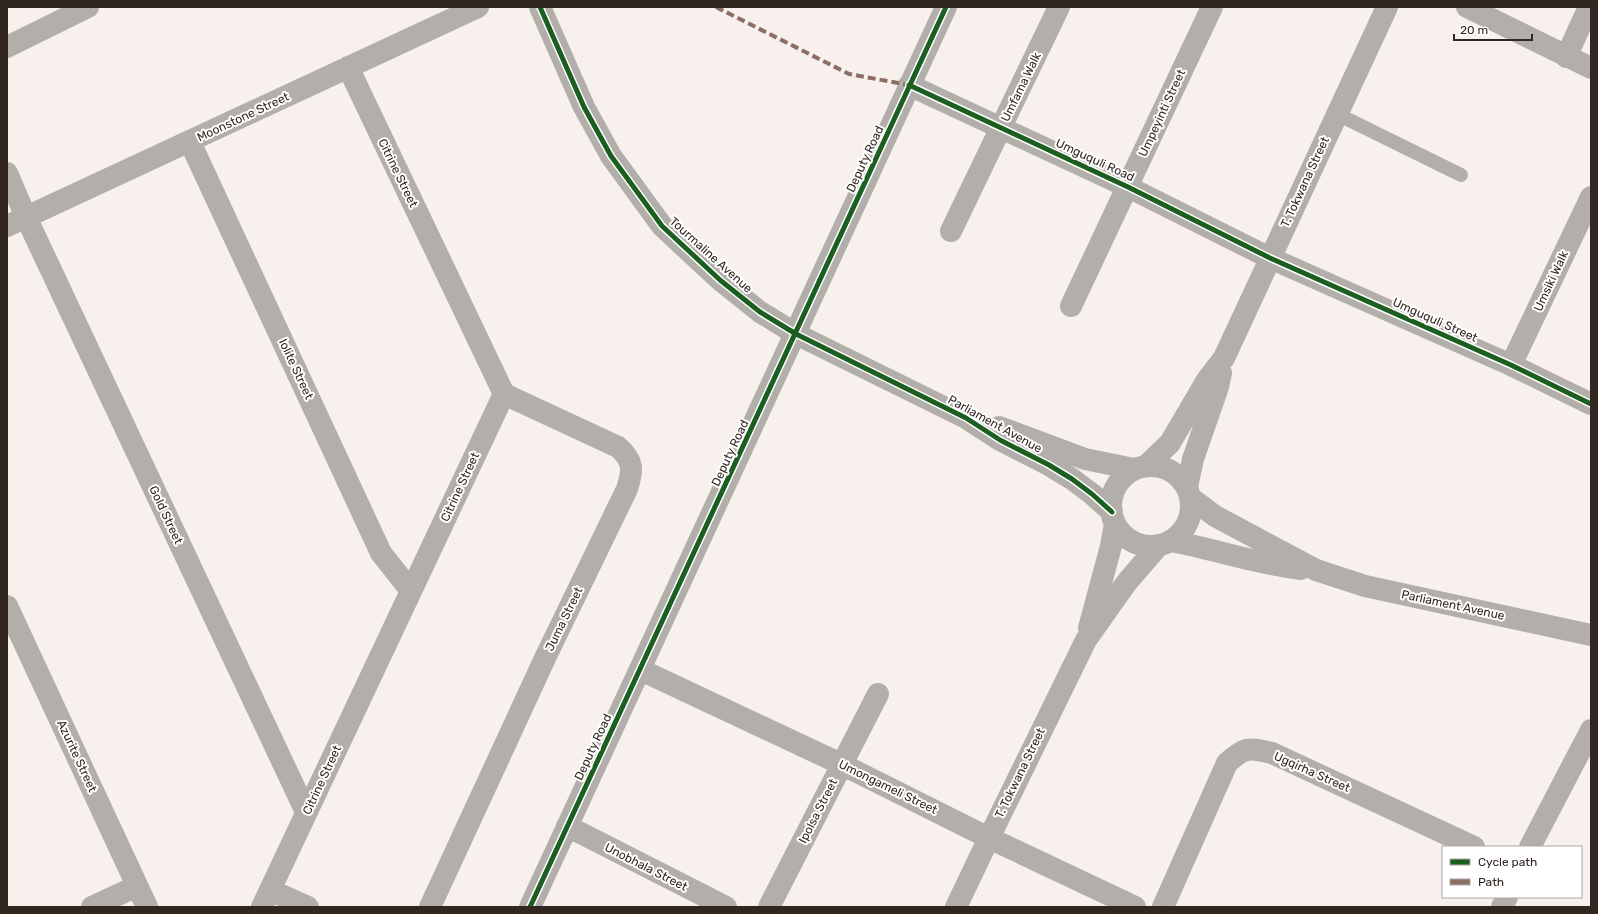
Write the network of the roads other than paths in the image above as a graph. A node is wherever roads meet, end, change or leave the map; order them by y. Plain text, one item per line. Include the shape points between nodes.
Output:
1 (88, 7) edge
2 (478, 7) edge
3 (540, 7) edge
4 (946, 7) edge
5 (1059, 7) edge
6 (1212, 7) edge
7 (1387, 7) edge
8 (1466, 7) edge
9 (1589, 7) edge
10 (7, 48) edge
11 (1566, 56) junction
12 (348, 67) junction
13 (1591, 68) edge
14 (910, 85) junction
15 (1337, 114) junction
16 (1001, 127) junction
17 (190, 142) junction
18 (7, 173) edge
19 (1461, 175) dead end
20 (1128, 187) junction
21 (1591, 196) edge
22 (16, 221) edge
23 (951, 232) dead end
24 (1270, 258) junction
25 (1071, 306) dead end
26 (796, 334) junction
27 (1224, 358) junction
28 (1511, 364) junction
29 (504, 394) junction
30 (1591, 404) edge
31 (966, 418) junction
32 (1140, 468) junction
33 (1189, 493) junction
34 (1114, 518) junction
35 (1165, 543) junction
36 (1316, 570) junction
37 (411, 591) junction
38 (7, 606) edge
39 (1591, 635) edge
40 (1086, 640) junction
41 (641, 670) junction
42 (878, 694) dead end
43 (1591, 730) edge
44 (841, 764) junction
45 (306, 812) junction
46 (567, 826) junction
47 (989, 838) junction
48 (1472, 846) edge
49 (1531, 846) edge
50 (137, 886) junction
51 (266, 898) edge
52 (92, 907) edge
53 (147, 907) edge
54 (308, 907) edge
55 (430, 907) edge
56 (530, 907) edge
57 (726, 907) edge
58 (769, 907) edge
59 (956, 907) edge
60 (1135, 907) edge
61 (1163, 907) edge

1 - 10 street
2 - 12 street, Moonstone Street
3 - 26 street, Tourmaline Avenue via 584,107 611,156 662,226 720,280 760,312
4 - 14 street, Deputy Road
5 - 16 street, Umfama Walk
6 - 20 street, Umpeyinti Street
7 - 15 street, T. Tokwana Street
8 - 11 street
9 - 11 street
11 - 13 street
12 - 17 street, Moonstone Street
12 - 29 street, Citrine Street
14 - 16 street, Umguquli Road
14 - 26 street, Deputy Road
15 - 19 lane
15 - 24 street, T. Tokwana Street
16 - 20 street, Umguquli Road
16 - 23 street, Umfama Walk
17 - 22 street, Moonstone Street
17 - 37 street, Iolite Street via 381,553
18 - 22 street, Gold Street
20 - 24 street, Umguquli Road
20 - 25 street, Umpeyinti Street
21 - 28 street, Umsiki Walk
22 - 45 street, Gold Street
24 - 27 street, T. Tokwana Street
24 - 28 street, Umguquli Street
26 - 31 street, Parliament Avenue
26 - 41 street, Deputy Road
27 - 32 street, T. Tokwana Street via 1207,380 1170,443
27 - 33 street, T. Tokwana Street via 1218,386 1193,459
28 - 30 street, Umguquli Street
29 - 37 street, Citrine Street
29 - 55 street, Juma Street via 618,447 627,455 631,465 631,476
31 - 32 street, Parliament Avenue via 1008,429 1085,459
31 - 34 street, Parliament Avenue via 1000,440 1072,479 1092,494
32 - 33 street via 1158,466 1170,470 1180,477
32 - 34 street via 1123,477 1116,488 1112,499
33 - 35 street via 1190,513 1185,527 1179,535
33 - 36 street, Parliament Avenue via 1215,516
34 - 35 street via 1123,534 1133,542 1146,546
34 - 40 street, T. Tokwana Street via 1111,546
35 - 36 street, Parliament Avenue via 1205,548 1281,566
35 - 40 street, T. Tokwana Street via 1127,582
36 - 39 street, Parliament Avenue via 1365,586
37 - 45 street, Citrine Street
38 - 50 street, Azurite Street
40 - 47 street, T. Tokwana Street
41 - 44 street, Umongameli Street
41 - 46 street, Deputy Road
42 - 44 street, Ipolsa Street
43 - 49 street
44 - 47 street, Umongameli Street
44 - 58 street, Ipolsa Street
45 - 51 street, Citrine Street
46 - 56 street, Deputy Road
46 - 57 street, Unobhala Street
47 - 59 street, T. Tokwana Street
47 - 60 street, Umongameli Street
48 - 61 street, Ugqirha Street via 1272,753 1249,749 1237,754 1227,763
50 - 52 street
50 - 53 street, Azurite Street
51 - 54 street

